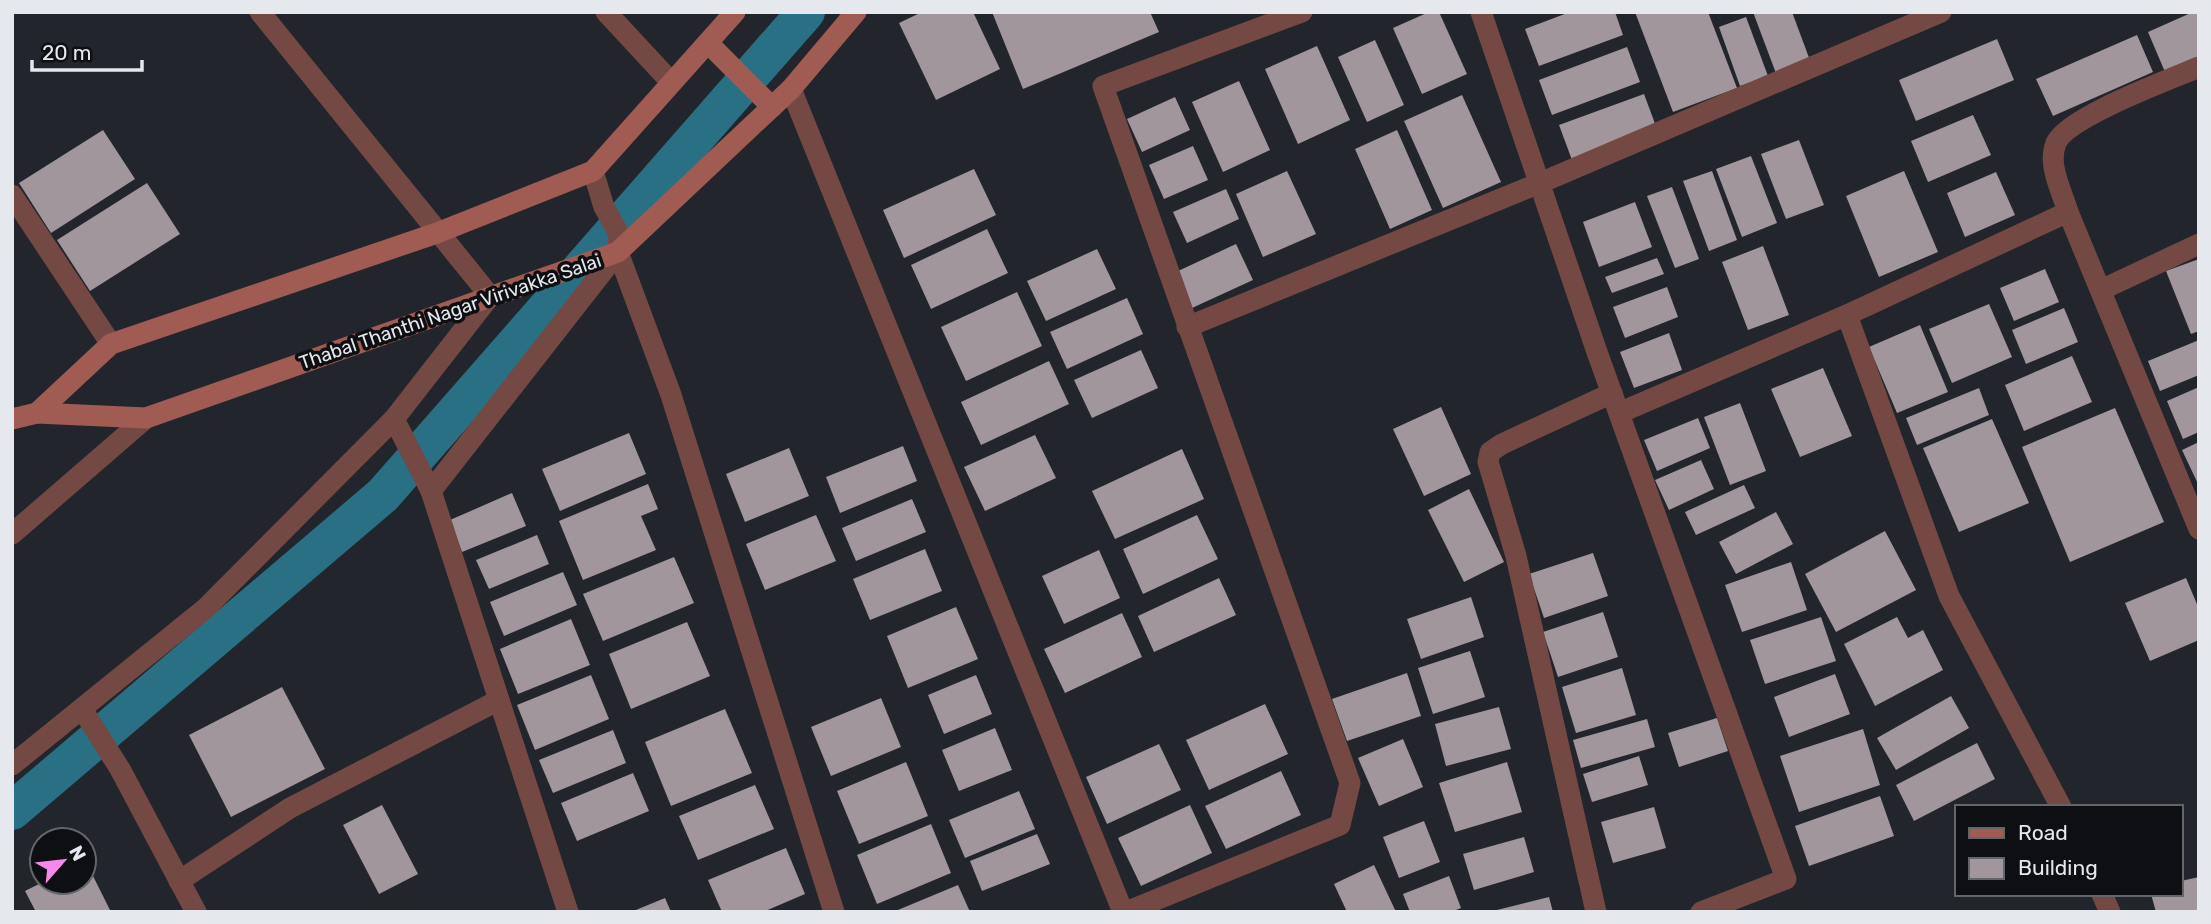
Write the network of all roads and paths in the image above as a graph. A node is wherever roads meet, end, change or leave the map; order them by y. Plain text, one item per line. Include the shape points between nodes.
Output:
1 (260, 12) edge
2 (606, 12) edge
3 (856, 12) edge
4 (1302, 12) edge
5 (1481, 12) edge
6 (1941, 12) edge
7 (730, 14) edge
8 (708, 43) junction
9 (2199, 67) edge
10 (671, 82) junction
11 (791, 89) junction
12 (772, 107) junction
13 (593, 171) junction
14 (1540, 183) junction
15 (12, 195) edge
16 (2068, 212) junction
17 (437, 233) junction
18 (618, 243) junction
19 (2199, 244) edge
20 (2101, 290) junction
21 (489, 296) junction
22 (1847, 315) junction
23 (1187, 327) junction
24 (111, 344) junction
25 (1616, 403) junction
26 (37, 414) junction
27 (146, 418) junction
28 (12, 419) edge
29 (395, 421) junction
30 (430, 490) junction
31 (2199, 529) edge
32 (12, 534) edge
33 (499, 700) junction
34 (82, 710) junction
35 (12, 765) edge
36 (2060, 805) edge
37 (179, 881) junction
38 (2103, 896) edge
39 (1739, 904) edge
40 (196, 912) edge
41 (568, 912) edge
42 (834, 912) edge
43 (1124, 912) edge
44 (1596, 912) edge
45 (1701, 912) edge
46 (2110, 912) edge

1 - 17 street
2 - 10 street
3 - 11 main road, Thabal Thanthi Nagar Virivakka Salai
4 - 23 street via 1103,86
5 - 14 street
6 - 14 street
7 - 8 main road
8 - 10 main road
8 - 12 main road
9 - 16 street via 2074,123 2056,142 2052,163
10 - 13 main road
11 - 12 main road, Thabal Thanthi Nagar Virivakka Salai
11 - 43 street
12 - 18 main road, Thabal Thanthi Nagar Virivakka Salai
13 - 17 main road
13 - 18 street
14 - 23 street
14 - 25 street
15 - 24 street
16 - 20 street
16 - 22 street
17 - 21 street
17 - 24 main road
18 - 21 main road, Thabal Thanthi Nagar Virivakka Salai via 597,259
18 - 30 street
18 - 42 street via 671,395
19 - 20 street
20 - 31 street
21 - 27 main road, Thabal Thanthi Nagar Virivakka Salai
21 - 29 street
22 - 25 street
22 - 36 street via 1949,596
23 - 43 street via 1350,783 1340,825
24 - 26 main road
25 - 39 street via 1786,878
25 - 44 street via 1502,444 1490,452 1488,462 1516,556
26 - 27 main road, Thabal Thanthi Nagar Virivakka Salai
26 - 28 main road, Thabal Thanthi Nagar Virivakka Salai
27 - 32 street
29 - 30 street
29 - 34 street via 206,608
30 - 33 street
33 - 37 street via 290,808
33 - 41 street
34 - 35 street
34 - 37 street via 120,769
37 - 40 street
38 - 46 street
39 - 45 street

